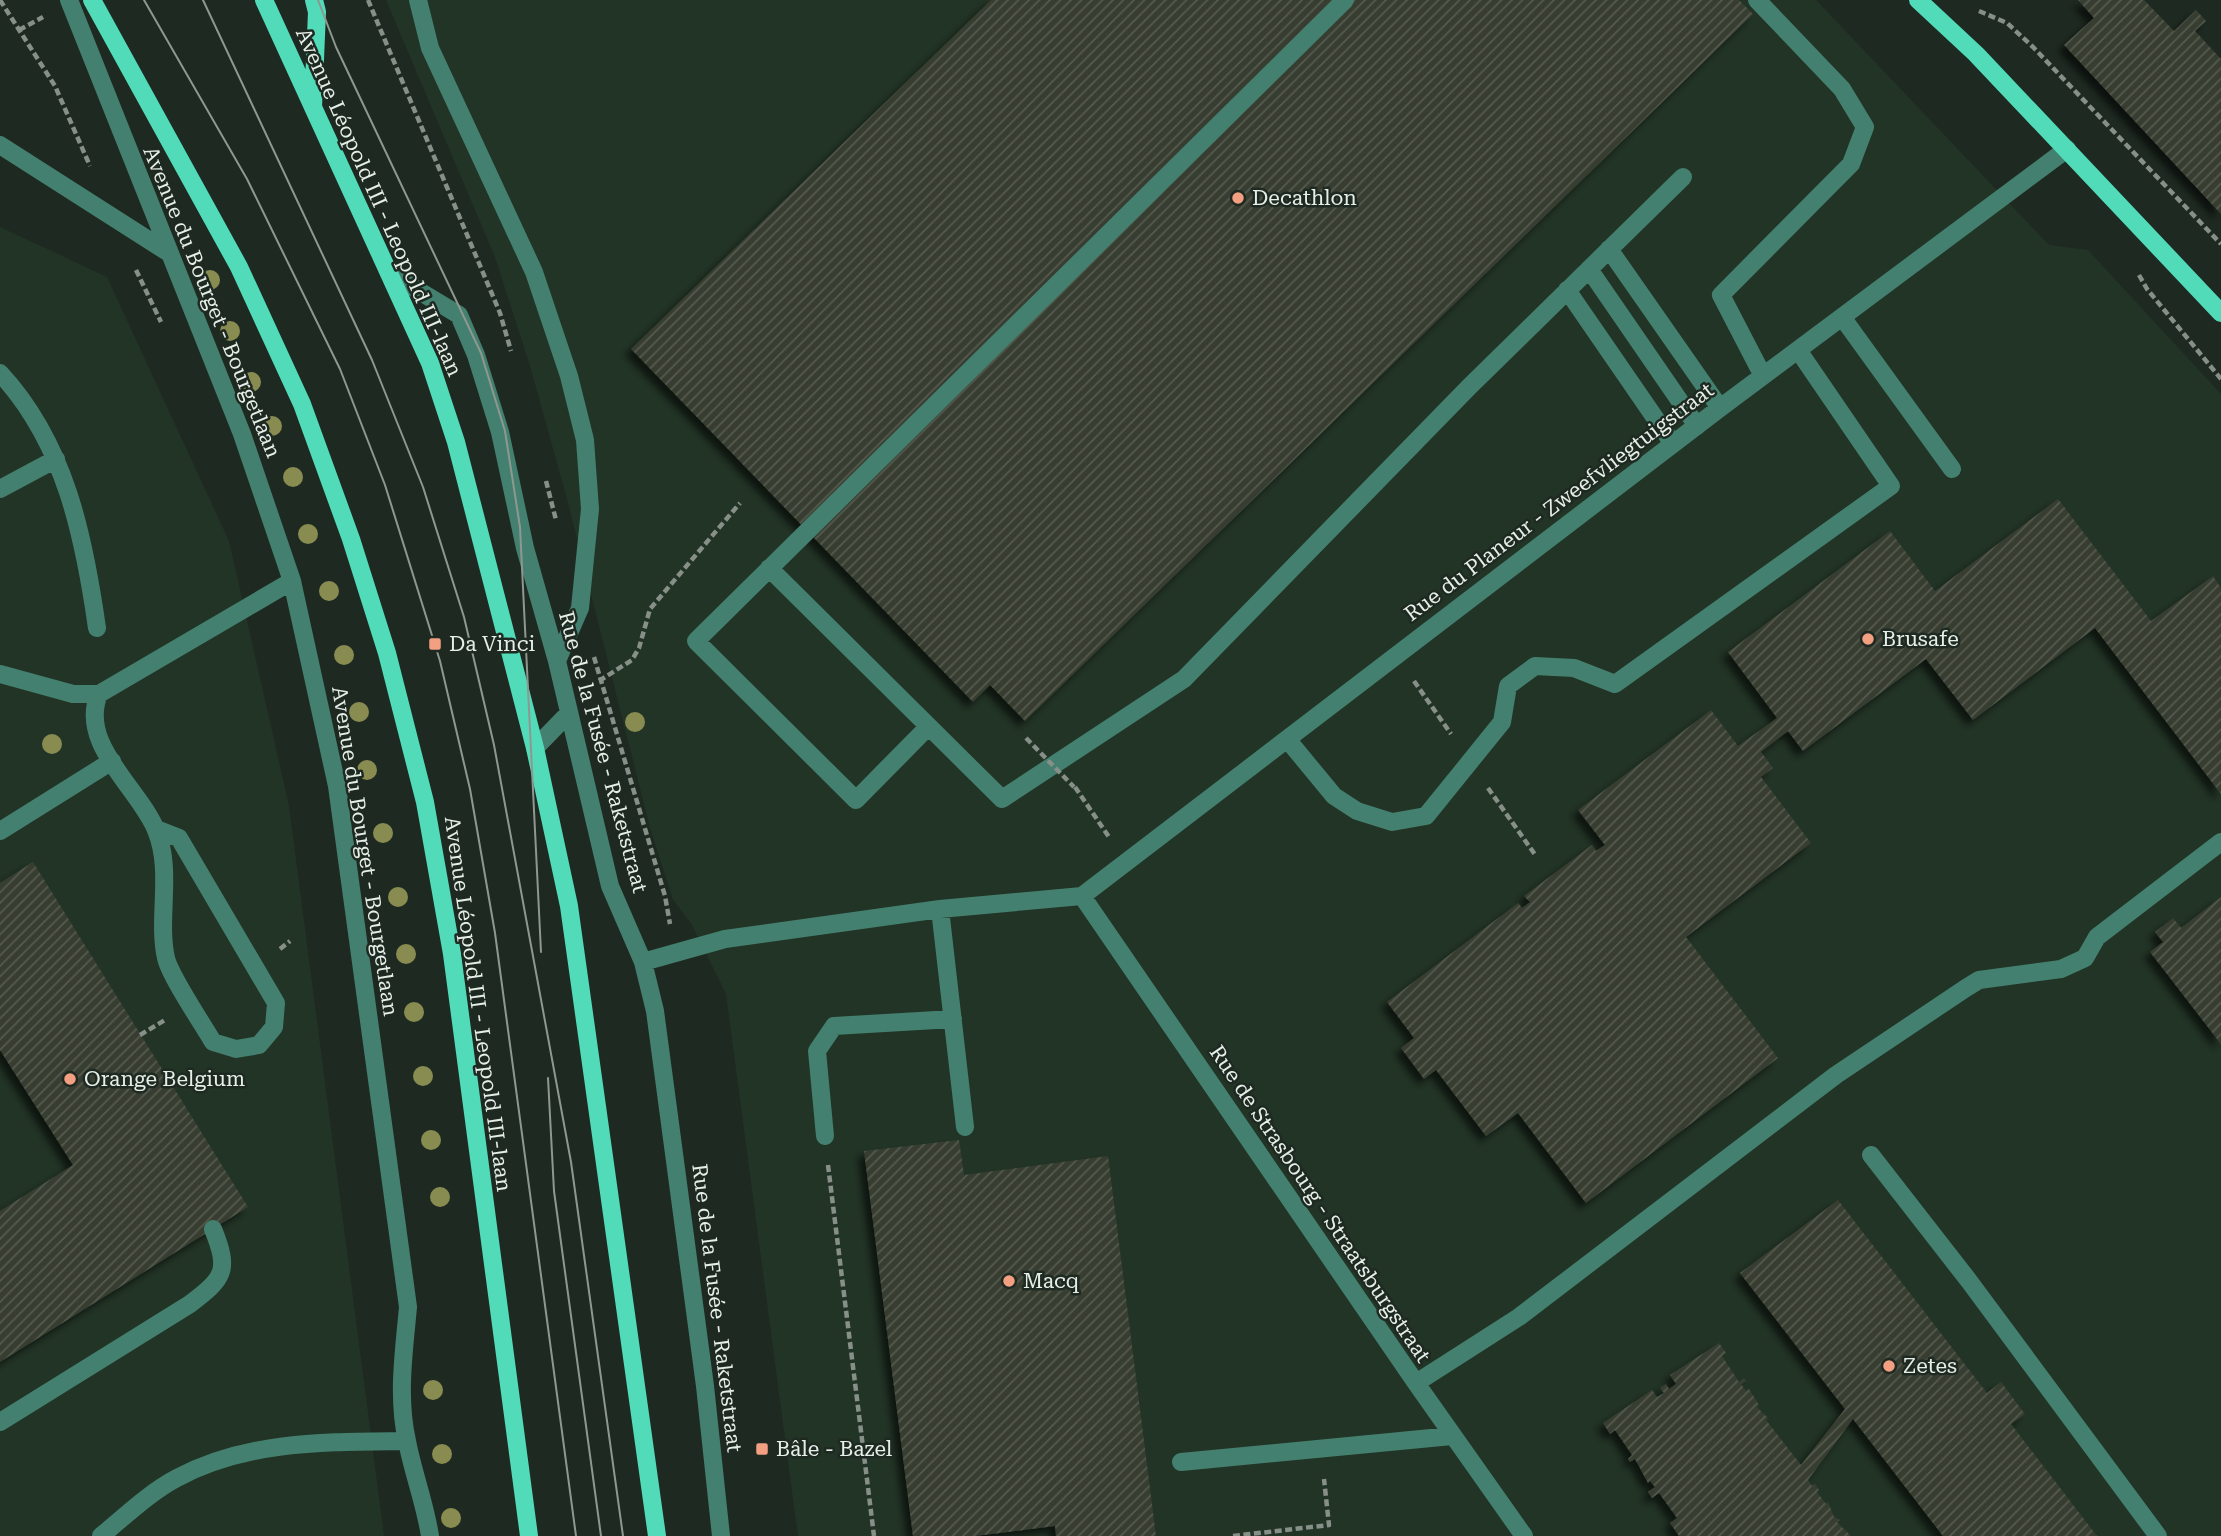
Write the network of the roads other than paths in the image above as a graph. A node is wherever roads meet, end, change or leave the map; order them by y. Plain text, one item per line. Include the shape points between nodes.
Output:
1 (69, 0) edge
2 (92, 0) edge
3 (264, 0) edge
4 (314, 0) edge
5 (418, 0) edge
6 (1345, 0) edge
7 (1757, 0) edge
8 (1918, 0) edge
9 (313, 114) junction
10 (0, 145) edge
11 (2067, 149) junction
12 (1683, 177) dead end
13 (1609, 249) junction
14 (169, 253) junction
15 (1589, 269) junction
16 (389, 273) junction
17 (1567, 290) junction
18 (2221, 313) edge
19 (1842, 317) junction
20 (1798, 350) junction
21 (0, 373) edge
22 (1763, 376) junction
23 (1720, 408) junction
24 (1696, 426) junction
25 (1673, 444) junction
26 (57, 459) junction
27 (1952, 469) dead end
28 (0, 489) edge
29 (769, 568) junction
30 (292, 581) junction
31 (97, 628) dead end
32 (556, 661) junction
33 (0, 674) edge
34 (99, 694) junction
35 (569, 713) junction
36 (928, 727) junction
37 (1287, 739) junction
38 (535, 748) junction
39 (112, 761) junction
40 (156, 828) junction
41 (0, 831) edge
42 (2221, 842) edge
43 (1082, 896) junction
44 (940, 909) junction
45 (643, 962) junction
46 (953, 1018) junction
47 (965, 1127) dead end
48 (825, 1136) road end
49 (1871, 1155) dead end
50 (214, 1229) dead end
51 (1416, 1383) junction
52 (0, 1422) edge
53 (1452, 1436) junction
54 (407, 1441) junction
55 (1181, 1462) dead end
56 (101, 1536) edge
57 (430, 1536) edge
58 (529, 1536) edge
59 (657, 1536) edge
60 (721, 1536) edge
61 (1524, 1536) edge
62 (2158, 1536) edge

1 - 14 street, Avenue du Bourget - Bourgetlaan
2 - 58 main road, Avenue Léopold III - Leopold III-laan via 239,267 302,404 387,653 425,802 452,954
3 - 9 main road, Avenue Léopold III - Leopold III-laan
4 - 9 main road
5 - 32 street via 430,48 534,272 569,376 584,440 590,509 580,608
6 - 29 street
7 - 22 street via 1842,89 1865,127 1851,164 1720,295
8 - 11 main road
9 - 16 main road, Avenue Léopold III - Leopold III-laan
10 - 14 street
11 - 18 main road
11 - 19 street, Rue du Planeur - Zweefvliegtuigstraat
12 - 13 street
13 - 15 street
13 - 23 street
14 - 30 street, Avenue du Bourget - Bourgetlaan via 242,434
15 - 17 street
15 - 24 street
16 - 32 street, Rue de la Fusée - Raketstraat via 459,315 490,396
16 - 38 main road, Avenue Léopold III - Leopold III-laan via 430,363 456,442
17 - 25 street
17 - 36 street via 1184,679 1002,799
19 - 20 street, Rue du Planeur - Zweefvliegtuigstraat
19 - 27 street
20 - 22 street, Rue du Planeur - Zweefvliegtuigstraat
20 - 37 street via 1891,486 1615,684 1573,668 1535,666 1508,686 1502,722 1426,816 1392,822 1357,811 1334,796
21 - 26 street
22 - 23 street, Rue du Planeur - Zweefvliegtuigstraat
23 - 24 street, Rue du Planeur - Zweefvliegtuigstraat
24 - 25 street, Rue du Planeur - Zweefvliegtuigstraat
25 - 37 street, Rue du Planeur - Zweefvliegtuigstraat
26 - 28 street
26 - 31 street via 78,519
29 - 36 street
29 - 36 street via 696,641 856,800
30 - 34 street
30 - 54 street, Avenue du Bourget - Bourgetlaan via 337,786 406,1293 407,1346 400,1379
32 - 35 street, Rue de la Fusée - Raketstraat
33 - 34 street via 73,694
34 - 39 street via 92,710
35 - 38 street
35 - 45 street, Rue de la Fusée - Raketstraat via 610,886
37 - 43 street, Rue du Planeur - Zweefvliegtuigstraat
38 - 59 main road, Avenue Léopold III - Leopold III-laan via 569,906
39 - 40 street
39 - 41 street
40 - 40 street via 163,854 166,958 213,1042 236,1049 259,1045 274,1027 276,1003 179,838
42 - 51 street via 2096,937 2085,958 2061,970 1979,979 1836,1075 1519,1317
43 - 44 street
43 - 51 street, Rue de Strasbourg - Straatsburgstraat
44 - 45 street via 725,939
44 - 46 street
45 - 60 street, Rue de la Fusée - Raketstraat via 654,1011 694,1303
46 - 47 street
46 - 48 street via 834,1026 817,1051
49 - 62 street
50 - 52 street via 224,1254 217,1283
51 - 53 street, Rue de Strasbourg - Straatsburgstraat
53 - 55 street
53 - 61 street, Rue de Strasbourg - Straatsburgstraat
54 - 56 street via 296,1444 236,1454 176,1478
54 - 57 street, Avenue du Bourget - Bourgetlaan

